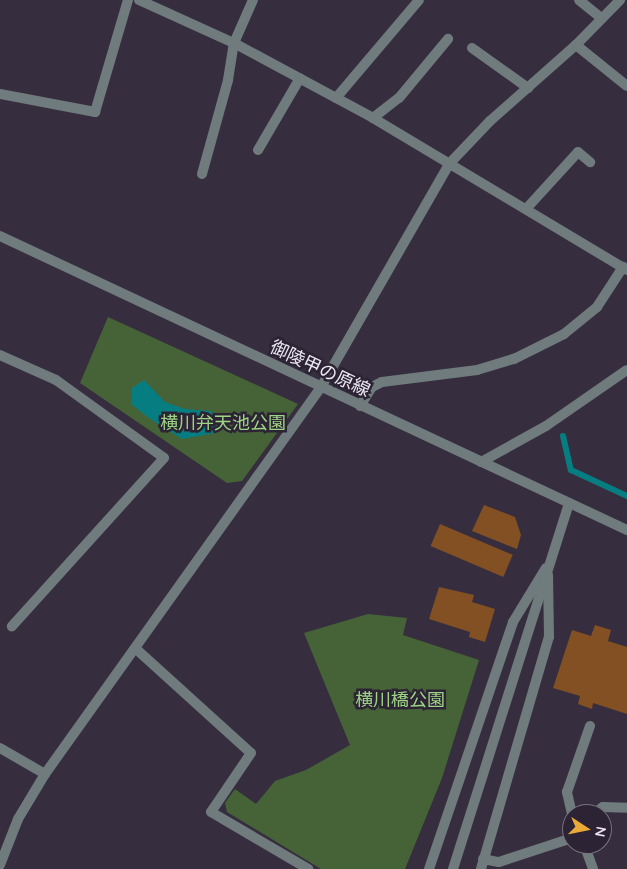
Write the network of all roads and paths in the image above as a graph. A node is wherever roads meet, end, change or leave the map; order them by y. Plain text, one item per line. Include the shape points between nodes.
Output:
1 (128, 0) edge
2 (139, 0) edge
3 (253, 0) edge
4 (419, 0) edge
5 (579, 0) edge
6 (620, 0) edge
7 (601, 18) junction
8 (448, 39) dead end
9 (234, 43) junction
10 (576, 45) junction
11 (472, 48) dead end
12 (300, 78) junction
13 (627, 86) edge
14 (528, 88) junction
15 (0, 94) edge
16 (336, 98) junction
17 (374, 118) junction
18 (258, 150) dead end
19 (590, 162) dead end
20 (450, 163) junction
21 (202, 174) dead end
22 (526, 209) junction
23 (0, 236) edge
24 (625, 269) edge
25 (0, 355) edge
26 (627, 370) edge
27 (321, 388) junction
28 (360, 406) junction
29 (480, 462) junction
30 (569, 503) junction
31 (627, 530) edge
32 (548, 566) junction
33 (12, 626) dead end
34 (136, 648) junction
35 (590, 726) dead end
36 (0, 748) edge
37 (45, 774) junction
38 (570, 804) edge
39 (612, 807) edge
40 (627, 808) edge
41 (562, 841) edge
42 (588, 854) edge
43 (482, 864) edge
44 (0, 865) edge
45 (308, 869) edge
46 (429, 869) edge
47 (453, 869) edge
48 (593, 869) edge

1 - 15 street via 95,112
2 - 9 street
3 - 9 street
4 - 16 street
5 - 7 street
6 - 7 street
7 - 10 street
8 - 17 street via 399,98
9 - 12 street
9 - 21 street via 228,80
10 - 13 street
10 - 14 street
11 - 14 street
12 - 16 street
12 - 18 street
14 - 20 street
16 - 17 street
17 - 20 street
19 - 22 street via 578,152
20 - 22 street
20 - 27 street
22 - 24 street
23 - 27 street, 御陵甲の原線
24 - 28 street via 597,306 564,334 514,358 477,370 382,382 372,387
25 - 33 street via 56,380 164,458
26 - 29 street via 546,426
27 - 28 street, 御陵甲の原線
27 - 34 street
28 - 29 street, 御陵甲の原線
29 - 30 street, 御陵甲の原線
30 - 31 street, 御陵甲の原線
30 - 32 street
32 - 43 street via 548,636 530,710
32 - 46 street via 512,622
32 - 47 street
34 - 37 street
34 - 45 street via 251,753 211,812
35 - 38 street via 568,792
36 - 37 street
37 - 44 street via 18,819
39 - 40 street
41 - 43 street via 499,862
42 - 48 street

